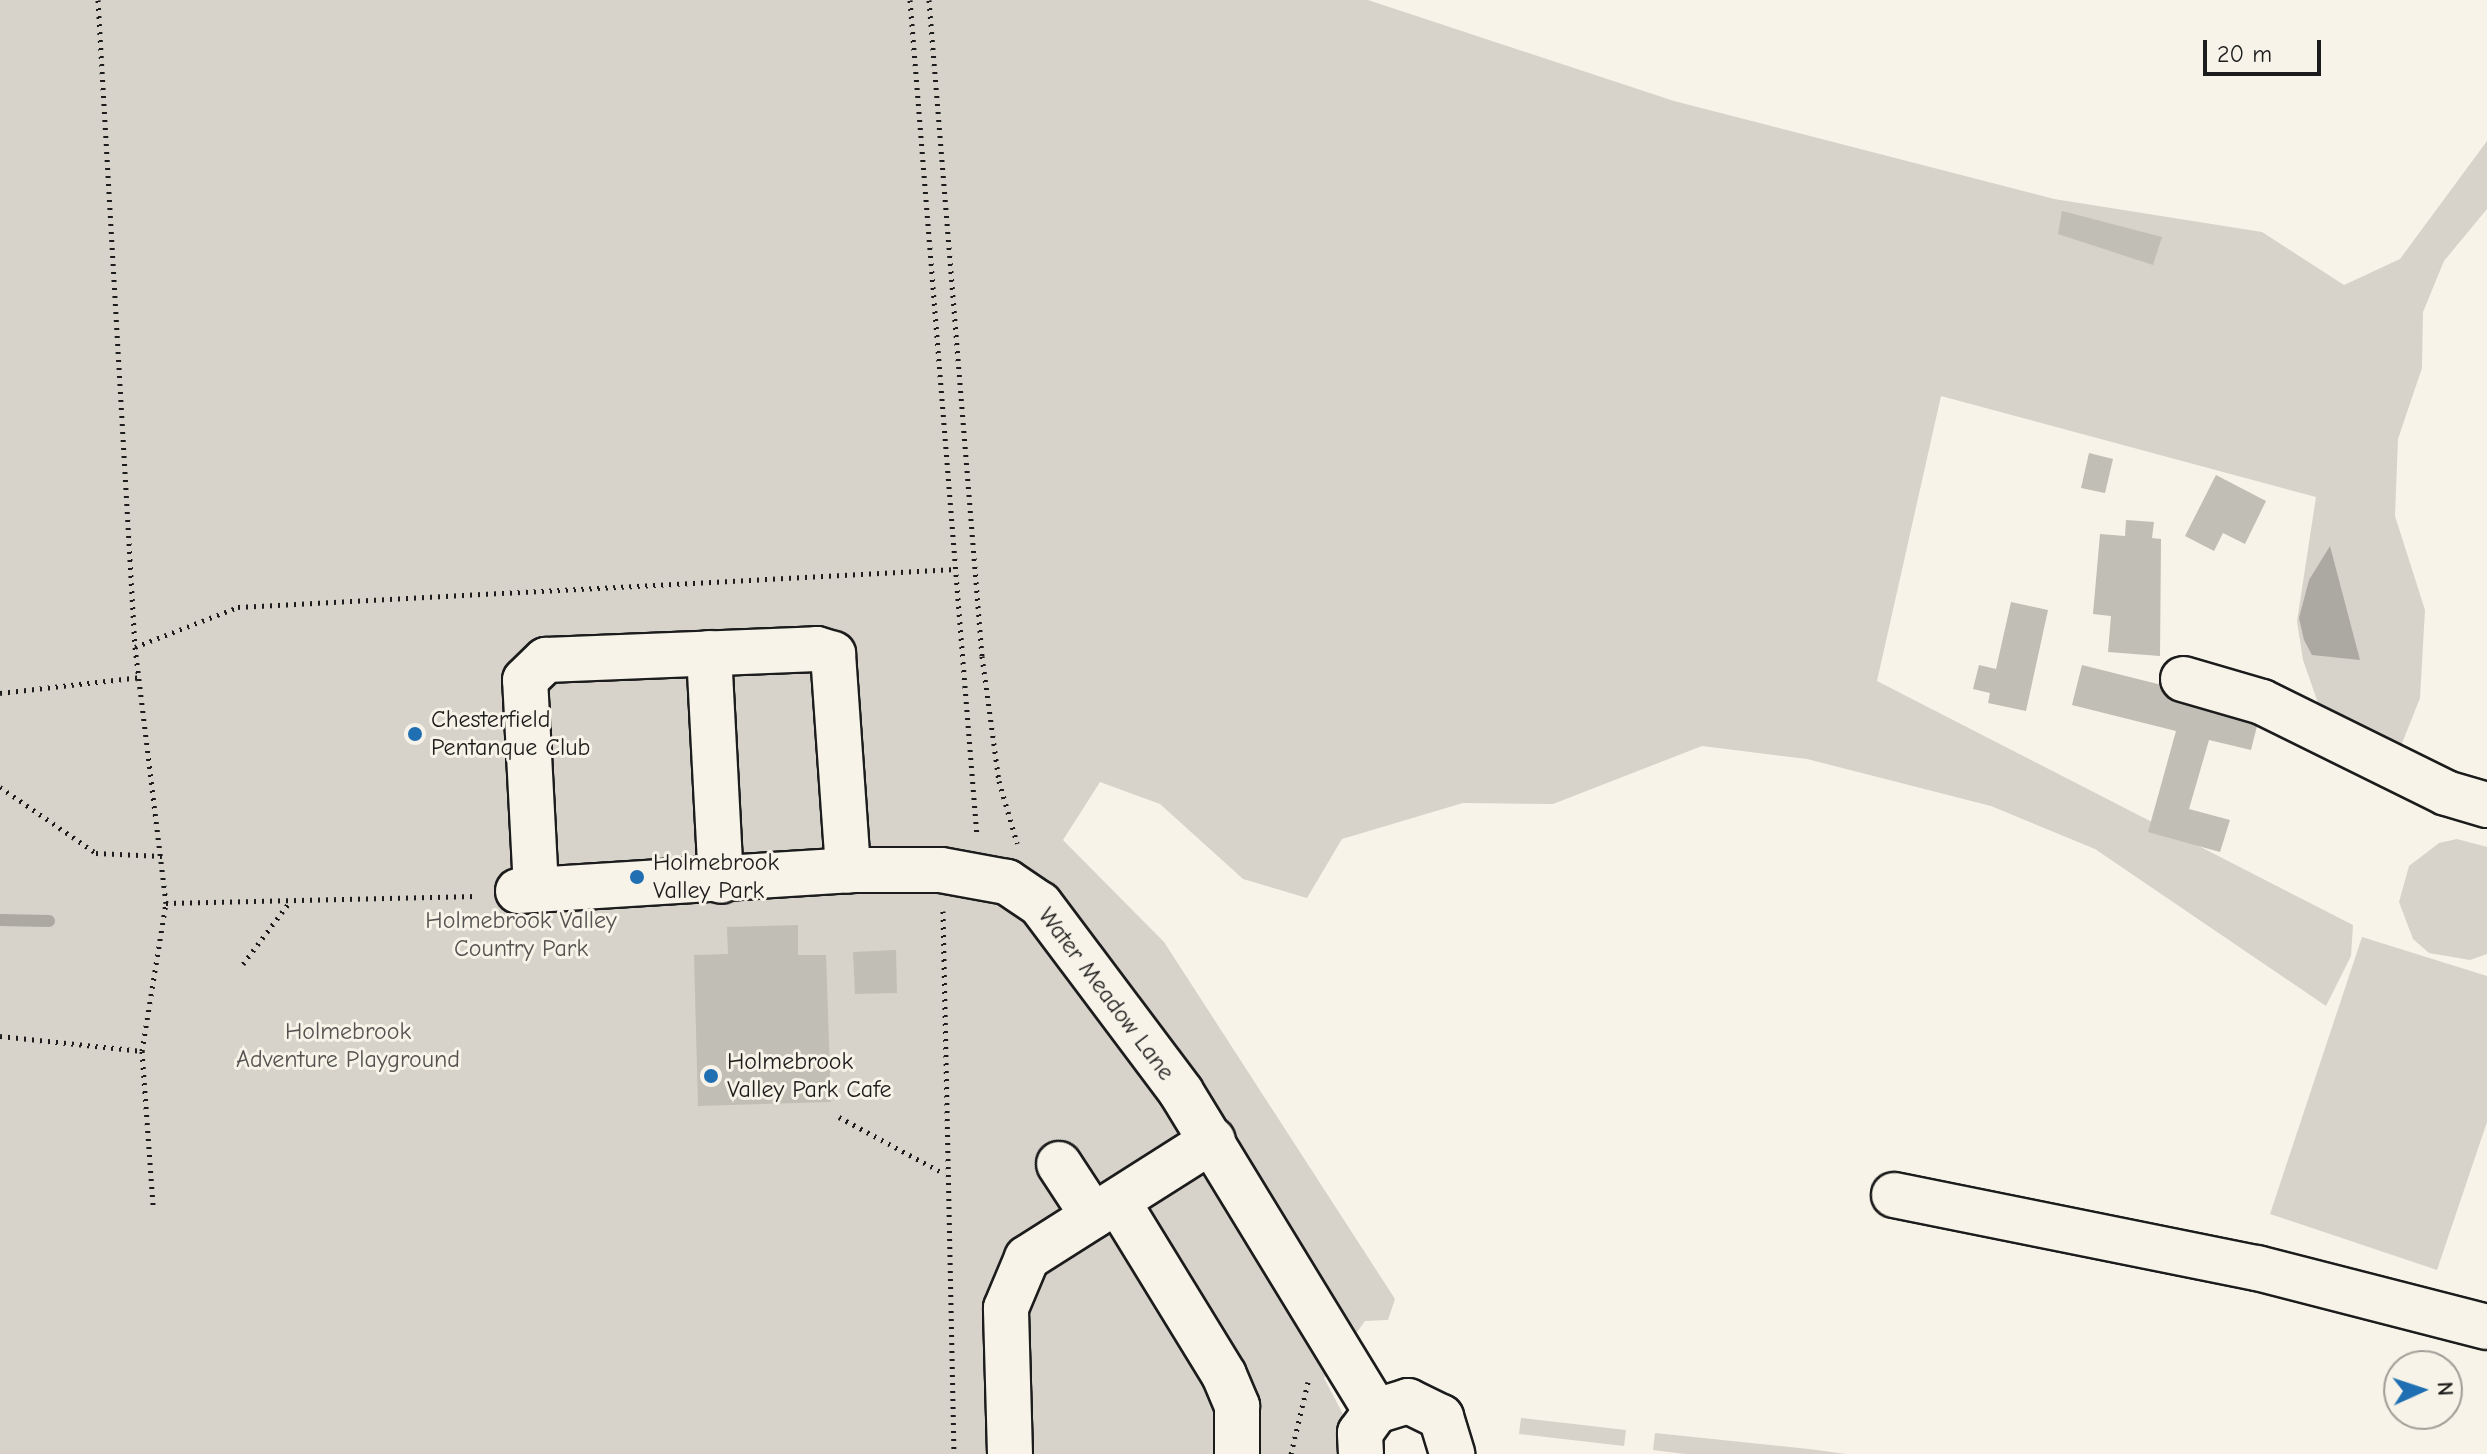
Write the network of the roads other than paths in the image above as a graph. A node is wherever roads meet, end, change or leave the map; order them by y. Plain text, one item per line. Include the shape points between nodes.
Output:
1 (709, 653) junction
2 (2183, 679) dead end
3 (2487, 805) edge
4 (848, 870) junction
5 (721, 881) junction
6 (1213, 1140) junction
7 (1059, 1164) dead end
8 (1894, 1195) dead end
9 (1106, 1209) junction
10 (2487, 1327) edge
11 (1376, 1411) junction
12 (1010, 1454) edge
13 (1237, 1454) edge
14 (1361, 1454) edge
15 (1452, 1454) edge

1 - 4 street via 833,654
1 - 5 street
1 - 5 street, Water Meadow Lane via 546,660 528,669 527,889
2 - 3 street via 2262,702 2446,793
4 - 5 street, Water Meadow Lane
4 - 6 street, Water Meadow Lane via 1007,882 1040,904
6 - 9 street
6 - 11 street, Water Meadow Lane
7 - 9 street
8 - 10 street via 2257,1268
9 - 12 street via 1027,1258 1008,1296
9 - 13 street via 1224,1375 1237,1406
11 - 14 street via 1360,1433
11 - 15 street via 1408,1401 1441,1417

